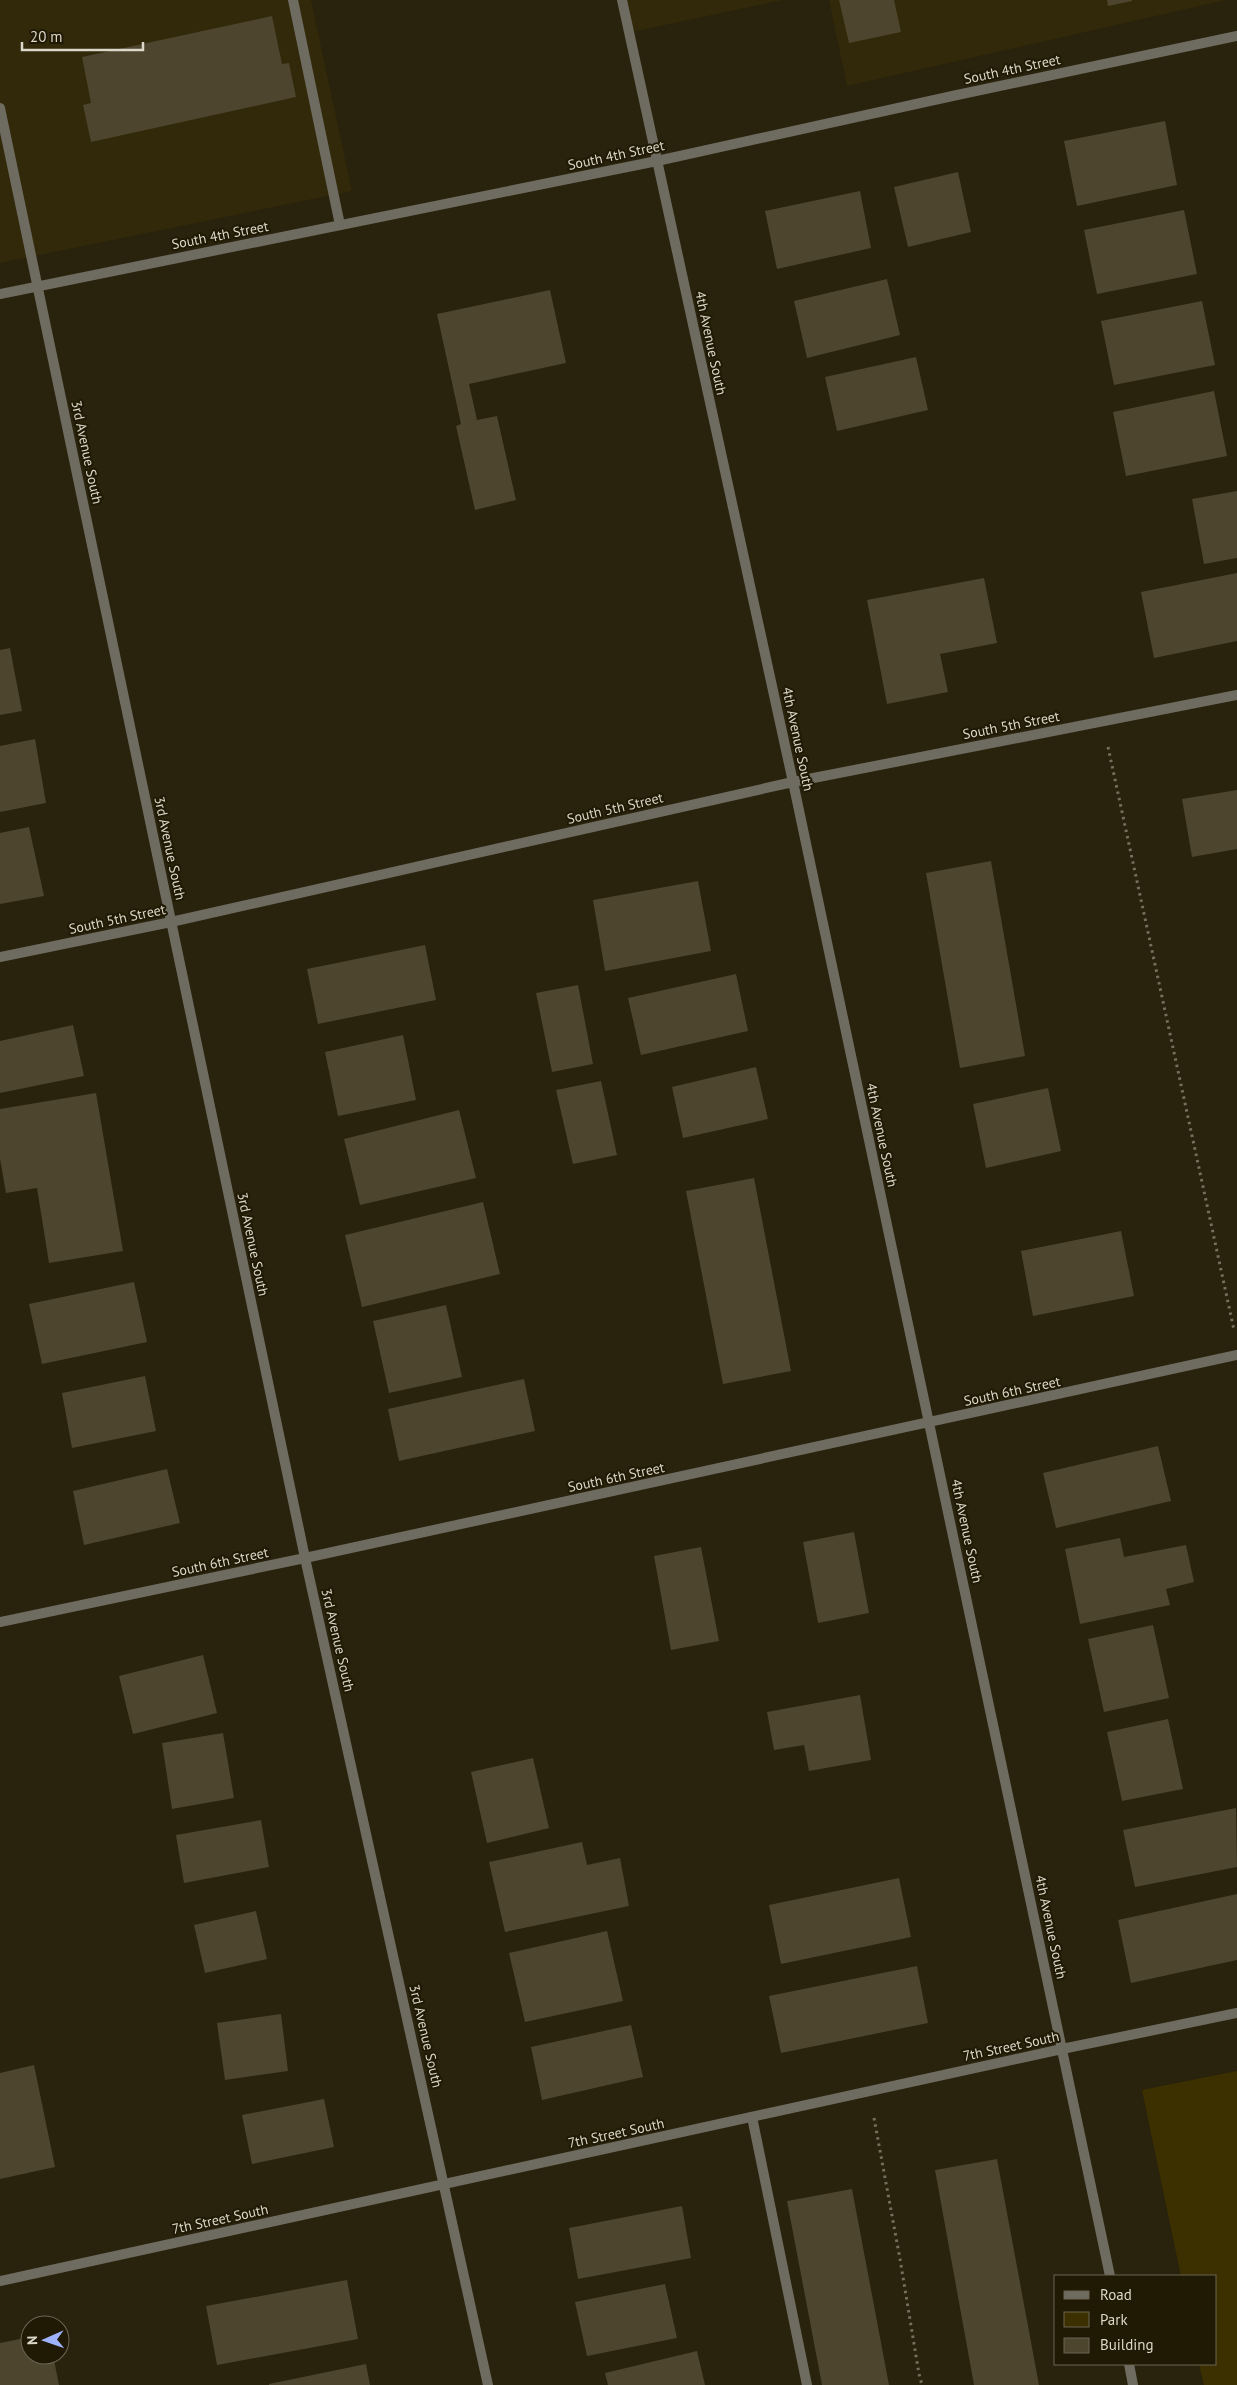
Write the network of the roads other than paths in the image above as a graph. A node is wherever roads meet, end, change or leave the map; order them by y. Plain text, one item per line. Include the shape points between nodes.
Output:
1 (293, 0) edge
2 (622, 0) edge
3 (1237, 36) edge
4 (0, 108) edge
5 (657, 161) junction
6 (340, 225) junction
7 (38, 286) junction
8 (0, 294) edge
9 (1237, 696) edge
10 (793, 782) junction
11 (171, 922) junction
12 (0, 957) edge
13 (1237, 1356) edge
14 (930, 1423) junction
15 (305, 1558) junction
16 (0, 1622) edge
17 (1237, 2013) edge
18 (1062, 2049) junction
19 (752, 2117) junction
20 (446, 2185) junction
21 (1110, 2275) edge
22 (0, 2281) edge
23 (1129, 2365) edge
24 (488, 2385) edge
25 (807, 2385) edge
26 (1133, 2385) edge

1 - 6 street
2 - 5 street, 4th Avenue South
3 - 5 street, South 4th Street
4 - 7 street, 3rd Avenue South
5 - 6 street, South 4th Street
5 - 10 street, 4th Avenue South
6 - 7 street, South 4th Street
7 - 8 street, South 4th Street
7 - 11 street, 3rd Avenue South
9 - 10 street, South 5th Street
10 - 11 street, South 5th Street
10 - 14 street, 4th Avenue South
11 - 12 street, South 5th Street
11 - 15 street, 3rd Avenue South
13 - 14 street, South 6th Street
14 - 15 street, South 6th Street
14 - 18 street, 4th Avenue South
15 - 16 street, South 6th Street
15 - 20 street, 3rd Avenue South
17 - 18 street, 7th Street South
18 - 19 street, 7th Street South
18 - 21 street, 4th Avenue South
19 - 20 street, 7th Street South
19 - 25 street
20 - 22 street, 7th Street South
20 - 24 street, 3rd Avenue South
23 - 26 street

